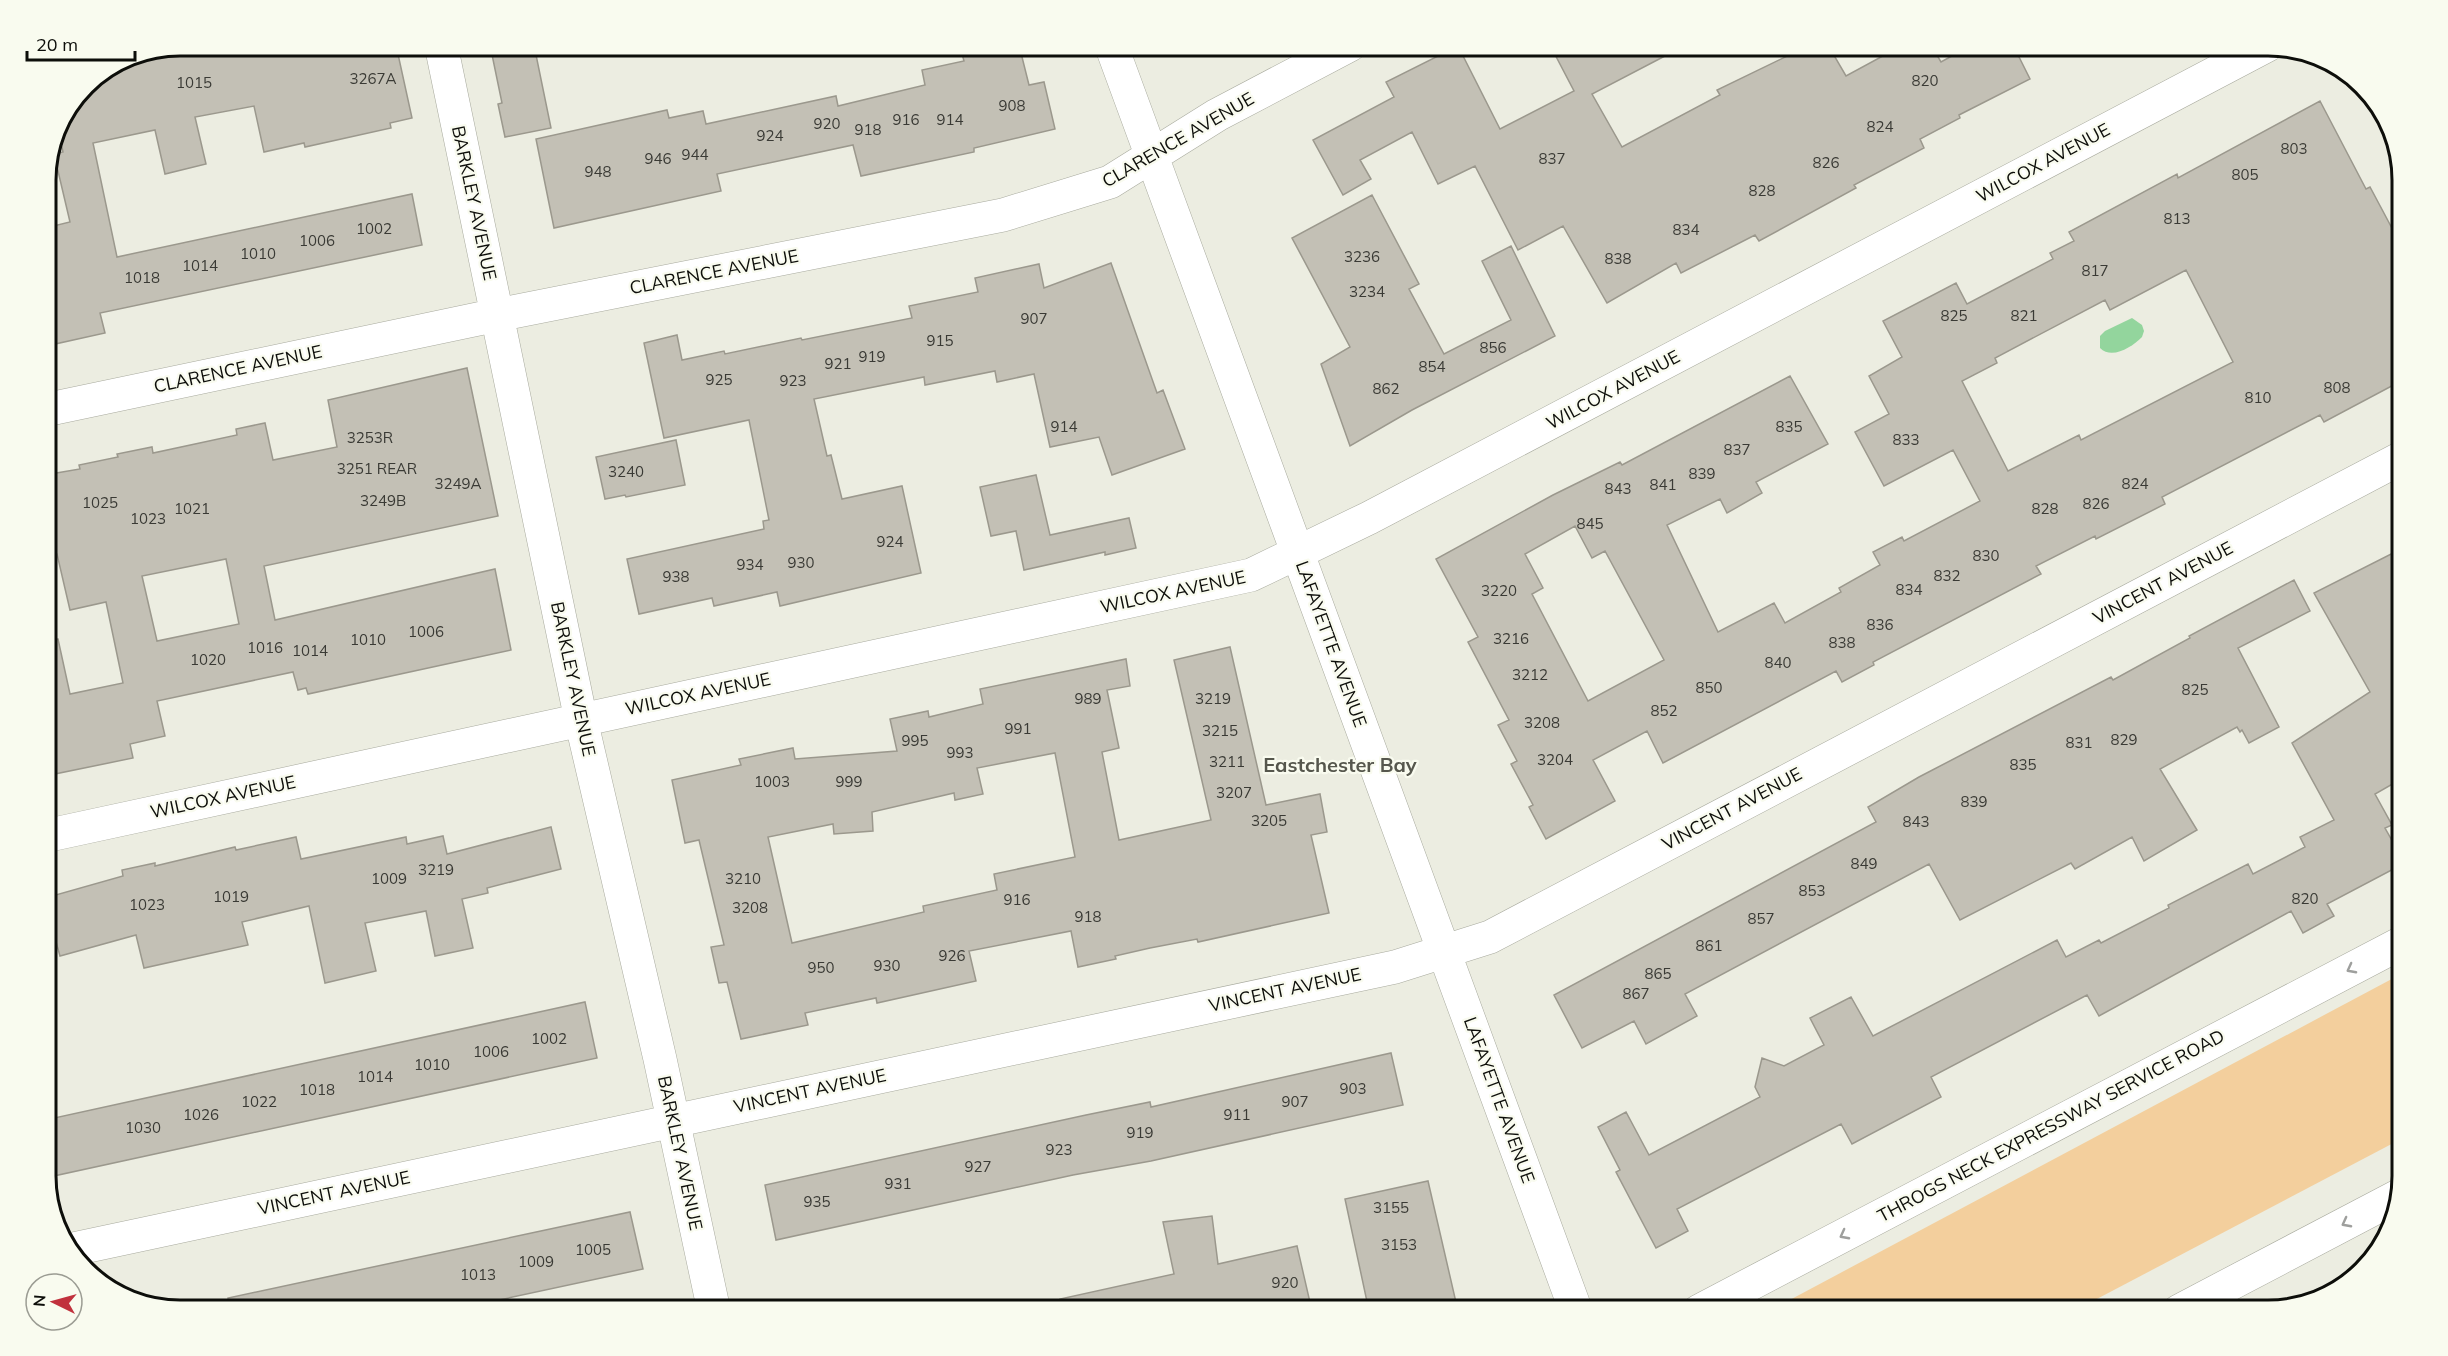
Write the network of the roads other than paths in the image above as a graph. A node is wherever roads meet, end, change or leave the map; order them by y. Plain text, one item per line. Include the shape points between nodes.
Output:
1 (443, 56) edge
2 (1116, 56) edge
3 (1329, 56) edge
4 (2247, 56) edge
5 (1152, 155) junction
6 (496, 315) junction
7 (56, 408) edge
8 (2392, 463) edge
9 (1298, 553) junction
10 (580, 720) junction
11 (56, 834) edge
12 (2392, 948) edge
13 (1444, 952) junction
14 (674, 1120) junction
15 (2389, 1201) edge
16 (78, 1248) edge
17 (712, 1300) edge
18 (1572, 1300) edge
19 (1720, 1300) edge
20 (2200, 1300) edge

1 - 6 main road, BARKLEY AVENUE
2 - 5 main road, LAFAYETTE AVENUE
3 - 5 main road, CLARENCE AVENUE via 1217,115
4 - 9 main road, WILCOX AVENUE
5 - 6 main road, CLARENCE AVENUE via 1110,182 1003,215
5 - 9 main road, LAFAYETTE AVENUE
6 - 7 main road, CLARENCE AVENUE
6 - 10 main road, BARKLEY AVENUE
8 - 13 main road, VINCENT AVENUE via 1490,937
9 - 10 main road, WILCOX AVENUE via 1251,575
9 - 13 main road, LAFAYETTE AVENUE
10 - 11 main road, WILCOX AVENUE
10 - 14 main road, BARKLEY AVENUE
12 -> 19 main road, THROGS NECK EXPRESSWAY SERVICE ROAD
13 - 14 main road, VINCENT AVENUE via 1366,973
13 - 18 main road, LAFAYETTE AVENUE
14 - 16 main road, VINCENT AVENUE
14 - 17 main road, BARKLEY AVENUE
15 -> 20 main road

